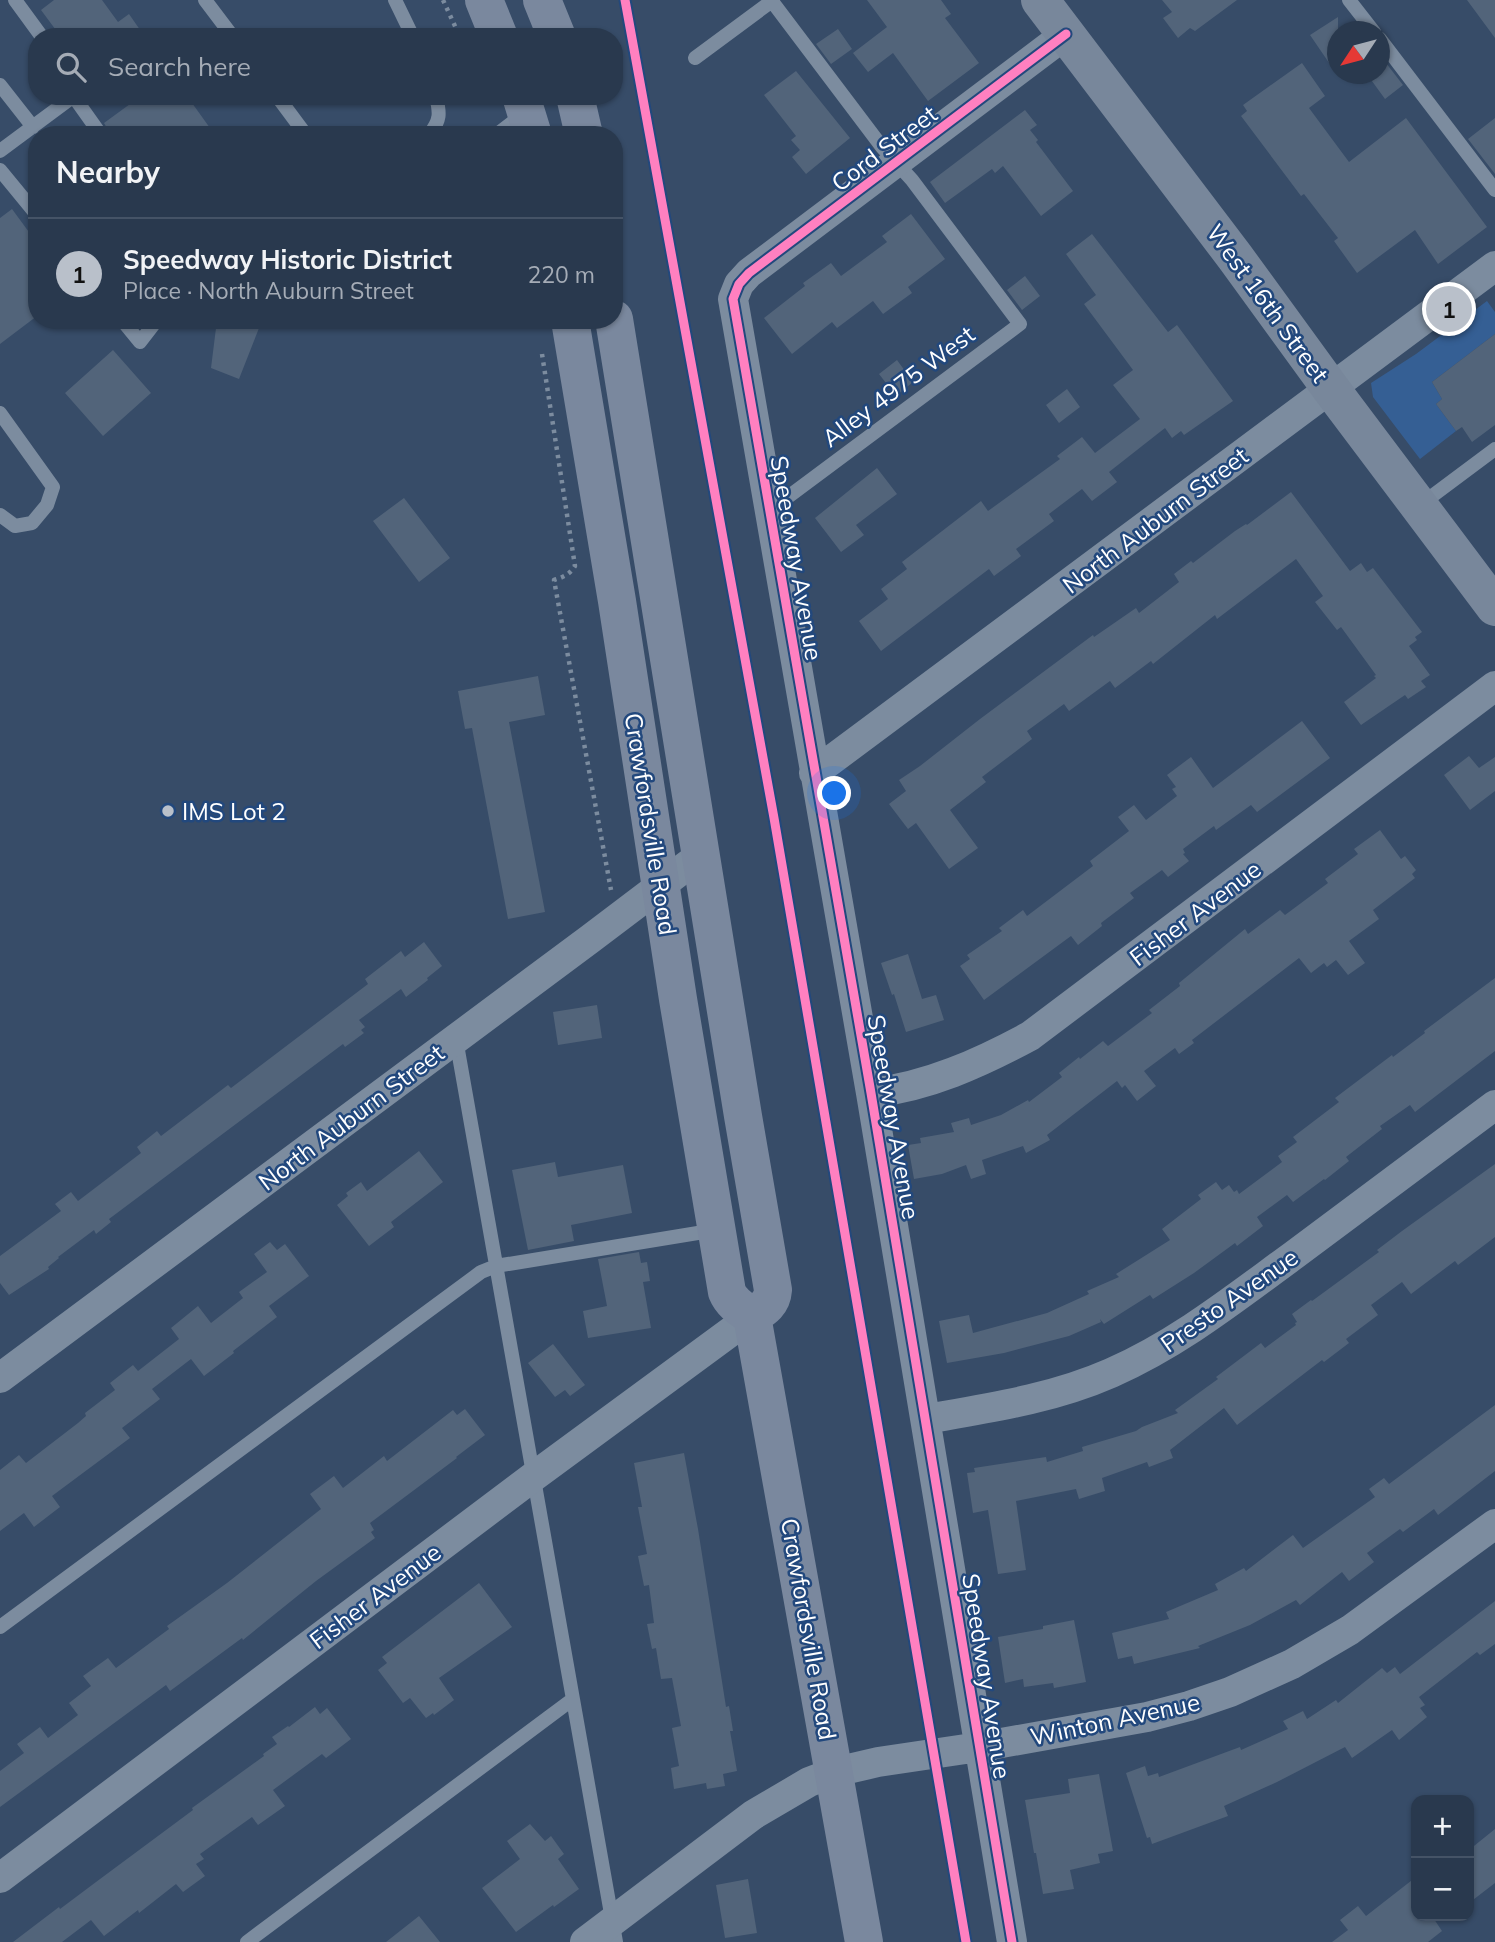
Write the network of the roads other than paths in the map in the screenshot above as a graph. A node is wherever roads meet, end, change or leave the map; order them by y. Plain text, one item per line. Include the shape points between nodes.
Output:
1 (15, 0) edge
2 (205, 0) edge
3 (395, 0) edge
4 (484, 0) edge
5 (542, 0) edge
6 (1040, 0) edge
7 (1349, 0) edge
8 (772, 1) edge
9 (1365, 21) edge
10 (35, 28) edge
11 (226, 28) edge
12 (408, 28) edge
13 (495, 28) edge
14 (553, 28) edge
15 (1066, 34) junction
16 (1390, 52) edge
17 (695, 58) dead end
18 (0, 85) edge
19 (63, 105) edge
20 (80, 105) edge
21 (284, 105) edge
22 (438, 105) edge
23 (577, 105) edge
24 (527, 114) edge
25 (32, 126) edge
26 (34, 126) edge
27 (95, 126) edge
28 (299, 126) edge
29 (436, 126) edge
30 (509, 126) edge
31 (582, 126) edge
32 (28, 131) edge
33 (0, 151) edge
34 (896, 162) junction
35 (0, 170) edge
36 (1495, 190) edge
37 (28, 204) edge
38 (1495, 266) edge
39 (733, 299) joint
40 (129, 329) edge
41 (150, 329) edge
42 (572, 329) edge
43 (616, 329) edge
44 (1331, 389) junction
45 (0, 413) edge
46 (1495, 449) edge
47 (1419, 506) junction
48 (769, 510) junction
49 (0, 515) edge
50 (1495, 607) edge
51 (1495, 686) edge
52 (814, 773) junction
53 (701, 855) junction
54 (661, 887) junction
55 (456, 1039) junction
56 (871, 1093) junction
57 (1495, 1105) edge
58 (718, 1230) junction
59 (496, 1266) junction
60 (752, 1316) junction
61 (0, 1378) edge
62 (926, 1419) junction
63 (533, 1477) junction
64 (1495, 1524) edge
65 (0, 1627) edge
66 (573, 1699) junction
67 (979, 1747) junction
68 (835, 1772) junction
69 (0, 1878) edge
70 (614, 1932) edge
71 (247, 1942) edge
72 (584, 1942) edge
73 (864, 1942) edge
74 (1012, 1942) edge

1 - 10 lane
2 - 11 lane
3 - 12 lane
4 - 13 main road
5 - 14 main road
6 - 15 street, West 16th Street
7 - 9 lane
8 - 17 lane
8 - 34 lane
15 - 34 street, Cord Street
15 - 44 street, West 16th Street
16 - 36 lane
18 - 25 lane
19 - 26 lane
20 - 27 lane
21 - 28 lane
22 - 29 lane
23 - 31 main road
24 - 30 lane
32 - 33 lane
34 - 39 street, Cord Street via 749,273
34 - 48 lane, Alley 4975 West via 1020,324
35 - 37 lane
38 - 44 street, North Auburn Street
39 - 48 street, Speedway Avenue
40 - 41 lane via 140,342
42 - 54 main road, Crawfordsville Road
43 - 53 main road, Crawfordsville Road
44 - 47 street, West 16th Street
44 - 52 street, North Auburn Street
45 - 49 lane via 53,487 47,505 32,523 15,526
46 - 47 lane
47 - 50 street, West 16th Street
48 - 52 street, Speedway Avenue
51 - 56 street, Fisher Avenue via 1030,1036 957,1071
52 - 56 street, Speedway Avenue
53 - 54 street, North Auburn Street
53 - 60 main road, Crawfordsville Road via 773,1290 769,1304
54 - 55 street, North Auburn Street
54 - 58 main road, Crawfordsville Road
55 - 59 lane
55 - 61 street, North Auburn Street
56 - 62 street, Speedway Avenue
57 - 62 street, Presto Avenue via 1207,1320 1151,1354 1047,1395
58 - 59 lane
58 - 60 main road, Crawfordsville Road via 729,1298
59 - 63 lane
59 - 65 lane via 481,1272
60 - 63 street, Fisher Avenue
60 - 68 main road, Crawfordsville Road
62 - 67 street, Speedway Avenue
63 - 66 lane
63 - 69 street, Fisher Avenue
64 - 67 street, Winton Avenue via 1350,1630 1250,1683 1147,1717
66 - 70 lane
66 - 71 lane
67 - 68 street, Winton Avenue
67 - 74 street, Speedway Avenue
68 - 70 street via 753,1815
68 - 73 main road, Crawfordsville Road
70 - 72 street

